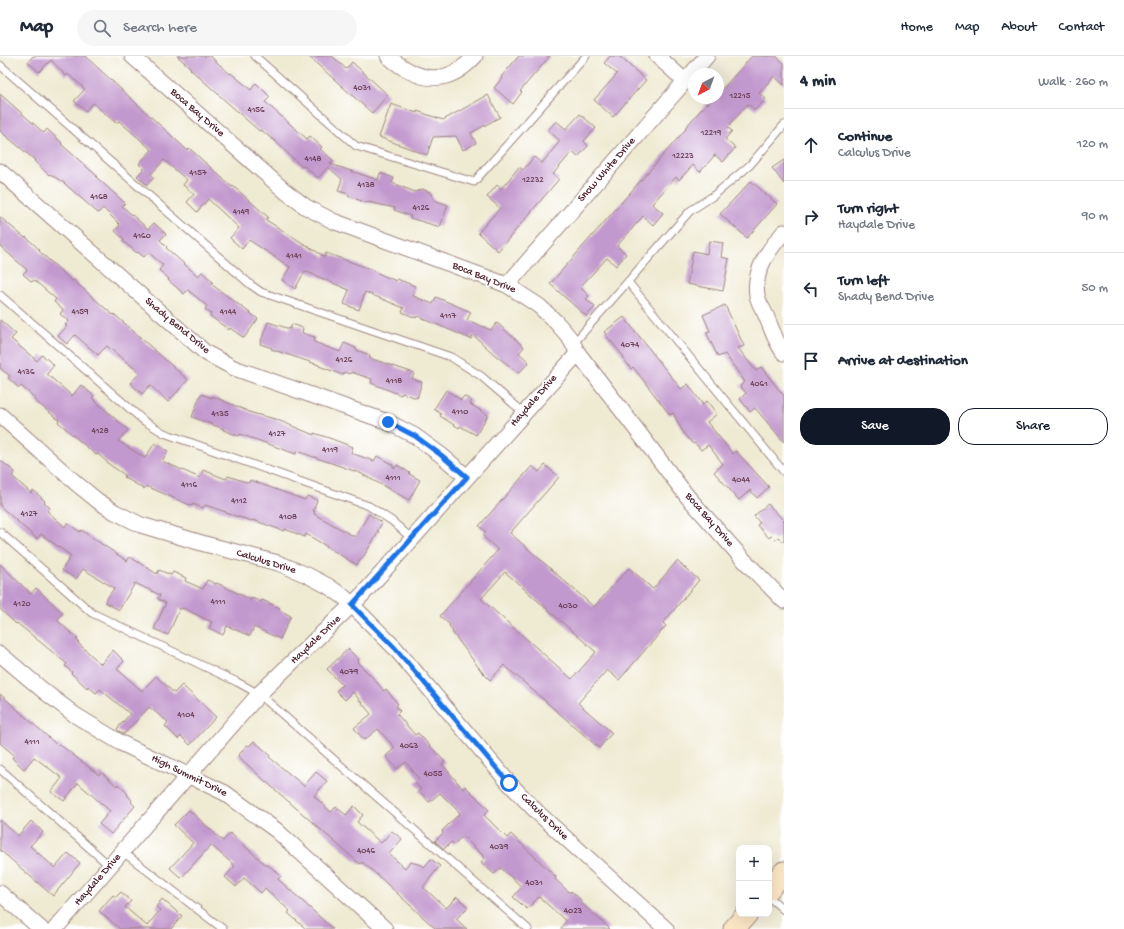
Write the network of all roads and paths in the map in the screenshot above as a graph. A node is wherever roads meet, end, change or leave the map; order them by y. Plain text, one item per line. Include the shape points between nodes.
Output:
1 (132, 56) edge
2 (255, 56) edge
3 (388, 56) edge
4 (475, 56) edge
5 (586, 56) edge
6 (657, 56) edge
7 (707, 56) edge
8 (0, 65) edge
9 (685, 80) junction
10 (784, 125) edge
11 (0, 171) edge
12 (784, 232) edge
13 (628, 282) junction
14 (507, 285) junction
15 (0, 295) edge
16 (575, 348) junction
17 (784, 354) edge
18 (524, 412) junction
19 (0, 416) edge
20 (784, 472) edge
21 (467, 477) junction
22 (0, 532) edge
23 (412, 539) junction
24 (784, 601) edge
25 (352, 605) junction
26 (0, 654) edge
27 (259, 694) junction
28 (0, 769) edge
29 (189, 776) junction
30 (123, 852) junction
31 (111, 866) junction
32 (784, 872) edge
33 (772, 886) edge
34 (0, 893) edge
35 (772, 900) edge
36 (784, 910) edge
37 (744, 917) edge
38 (42, 929) edge
39 (55, 929) edge
40 (223, 929) edge
41 (385, 929) edge
42 (528, 929) edge
43 (666, 929) edge
44 (734, 929) edge

1 - 14 street, Boca Bay Drive via 306,207 333,221
2 - 5 lane via 356,146 474,182
3 - 4 street via 423,78 438,78 465,67
6 - 9 street
7 - 9 street, Snow White Drive
8 - 18 lane via 261,292 451,356 481,376
9 - 14 street, Snow White Drive
10 - 13 lane via 750,165 713,196 690,211
11 - 21 street, Shady Bend Drive via 206,353 234,368 388,422 415,436
12 - 17 street via 764,258 757,283 760,305
13 - 16 lane
13 - 20 lane
14 - 16 street, Boca Bay Drive via 539,306 569,337
15 - 23 lane via 144,421 164,433 369,506 392,521
16 - 18 street, Haydale Drive
16 - 24 street, Boca Bay Drive via 687,496
18 - 21 street, Haydale Drive
19 - 25 street, Calculus Drive via 77,484 115,512 141,525 278,563 328,586
21 - 23 street, Haydale Drive
22 - 27 lane via 92,613
23 - 25 street, Haydale Drive
25 - 27 street, Haydale Drive
25 - 43 street, Calculus Drive via 395,648 509,783 538,813
26 - 29 street, High Summit Drive via 75,715 121,743
27 - 29 street, Haydale Drive
27 - 42 lane
28 - 31 lane
29 - 30 street, Haydale Drive
29 - 41 street, High Summit Drive via 225,793 276,830
30 - 31 street, Haydale Drive
30 - 40 lane
31 - 39 street, Haydale Drive
32 - 33 street
34 - 38 street
35 - 36 lane
37 - 44 street

